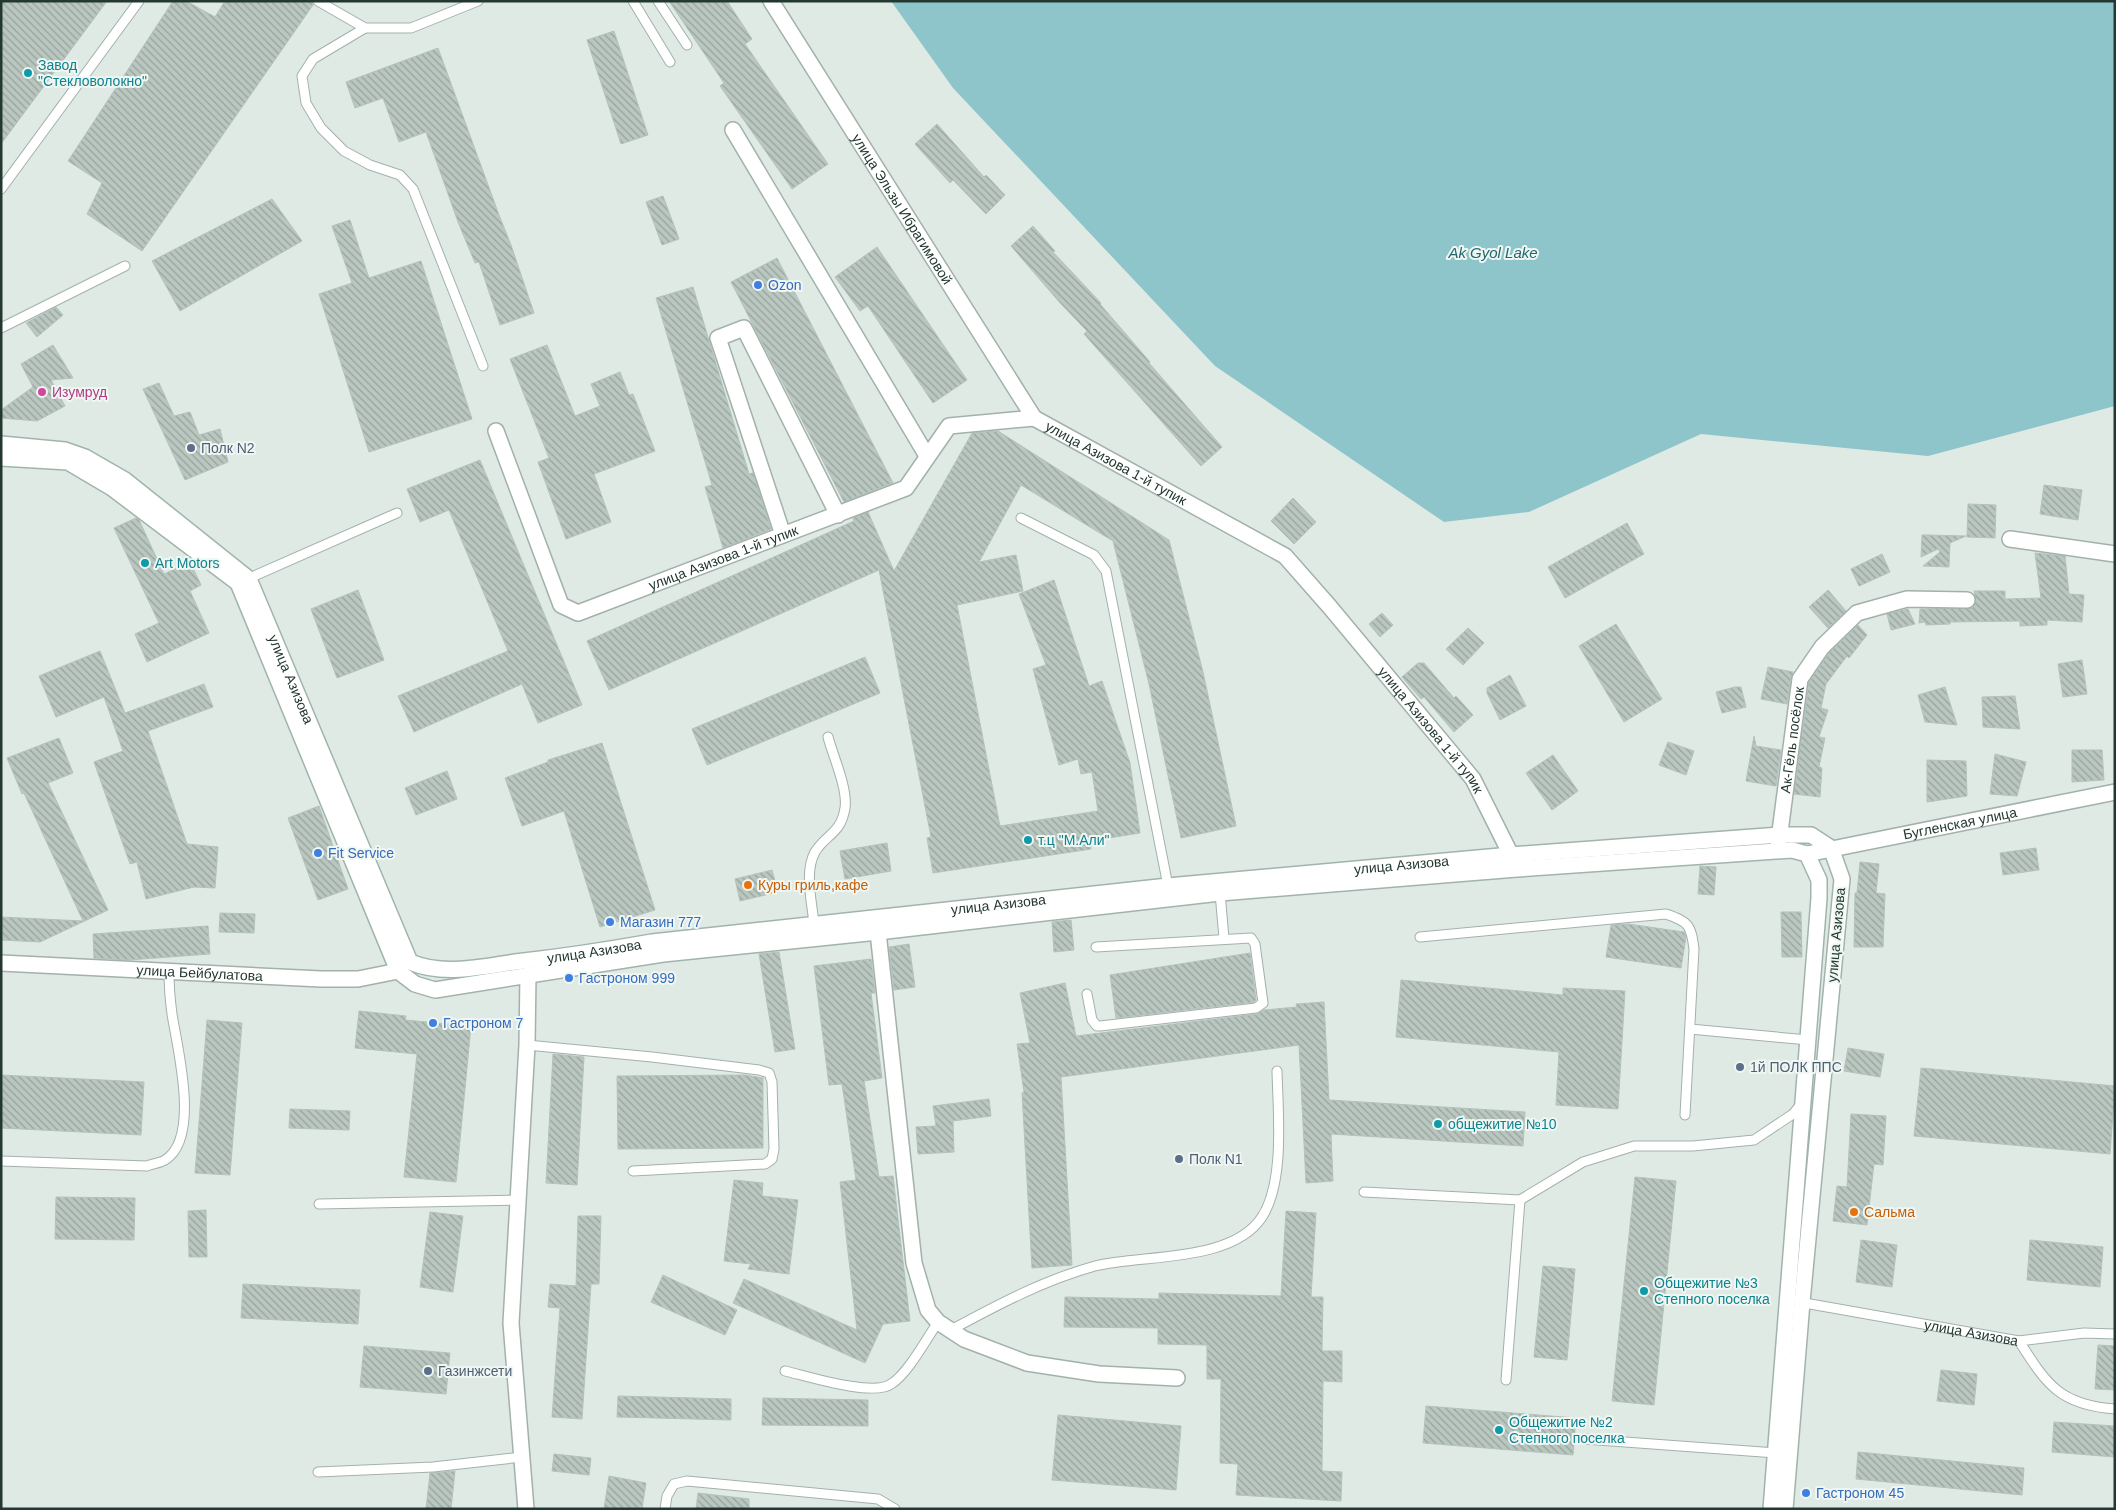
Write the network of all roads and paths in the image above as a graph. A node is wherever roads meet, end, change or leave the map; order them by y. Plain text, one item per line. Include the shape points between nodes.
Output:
1 (139, 1) edge
2 (318, 1) edge
3 (478, 1) edge
4 (633, 1) edge
5 (658, 1) edge
6 (771, 1) edge
7 (365, 28) junction
8 (686, 45) dead end
9 (670, 62) dead end
10 (733, 130) dead end
11 (1, 190) edge
12 (125, 266) dead end
13 (1, 328) edge
14 (483, 366) dead end
15 (1034, 418) junction
16 (496, 432) dead end
17 (1, 444) edge
18 (927, 456) junction
19 (1, 458) edge
20 (397, 513) dead end
21 (838, 515) junction
22 (1021, 518) dead end
23 (783, 535) junction
24 (2010, 539) dead end
25 (2115, 554) edge
26 (244, 581) junction
27 (1967, 600) dead end
28 (828, 737) dead end
29 (2115, 792) edge
30 (1780, 835) junction
31 (1832, 848) junction
32 (1778, 851) junction
33 (1806, 854) junction
34 (1511, 855) junction
35 (1168, 886) junction
36 (1220, 894) junction
37 (814, 924) junction
38 (878, 932) junction
39 (1420, 937) dead end
40 (1224, 938) junction
41 (1096, 947) dead end
42 (1, 963) edge
43 (398, 971) junction
44 (169, 972) junction
45 (528, 975) junction
46 (1087, 994) dead end
47 (1690, 1029) junction
48 (1808, 1040) junction
49 (527, 1045) junction
50 (1277, 1071) dead end
51 (1804, 1101) junction
52 (1685, 1116) dead end
53 (1, 1161) edge
54 (633, 1171) dead end
55 (1364, 1192) dead end
56 (518, 1200) junction
57 (1520, 1200) junction
58 (319, 1204) dead end
59 (1786, 1299) junction
60 (1802, 1302) junction
61 (944, 1326) junction
62 (2115, 1334) edge
63 (2019, 1341) junction
64 (785, 1371) dead end
65 (1178, 1378) dead end
66 (1506, 1380) dead end
67 (2115, 1409) edge
68 (1584, 1439) dead end
69 (1776, 1453) junction
70 (522, 1458) junction
71 (318, 1472) dead end
72 (527, 1505) edge
73 (666, 1509) edge
74 (895, 1509) edge
75 (1771, 1509) edge
76 (1785, 1509) edge

1 - 11 lane
2 - 7 lane
3 - 7 lane via 412,28
4 - 9 lane
5 - 8 lane
6 - 15 main road, улица Эльзы Ибрагимовой
7 - 14 lane via 314,59 302,76 306,103 321,128 344,151 370,165 400,175 413,189
10 - 18 main road
12 - 13 lane
15 - 18 main road, улица Азизова 1-й тупик via 949,426
15 - 34 main road, улица Азизова 1-й тупик via 1285,556 1473,779
16 - 23 main road, улица Азизова 1-й тупик via 561,605 578,613
17 - 26 main road, улица Азизова via 65,450 85,457 125,480
18 - 21 main road, улица Азизова 1-й тупик via 906,488
19 - 26 main road via 68,462 112,488
20 - 26 lane
21 - 23 main road, улица Азизова 1-й тупик
21 - 23 main road via 744,328 718,338
22 - 35 lane via 1094,555 1106,571
24 - 25 main road
26 - 37 main road, улица Азизова via 410,962 425,969 454,970 652,942
26 - 43 main road, улица Азизова
27 - 30 main road, Ак-Гёль посёлок via 1907,599 1857,613 1822,647 1800,679
28 - 37 lane via 845,806 841,824 815,851 809,871
29 - 31 main road, Бугленская улица
30 - 31 main road, улица Азизова via 1811,835
30 - 32 main road, Ак-Гёль посёлок
30 - 34 main road, улица Азизова
31 - 33 main road, Бугленская улица
31 - 60 main road, улица Азизова via 1842,879
32 - 33 main road, улица Азизова
32 - 36 main road, улица Азизова
33 - 48 main road, улица Азизова via 1819,880 1820,898
34 - 35 main road, улица Азизова
35 - 37 main road, улица Азизова
36 - 38 main road, улица Азизова
36 - 40 lane
38 - 45 main road, улица Азизова via 663,954
38 - 61 main road via 914,1262 928,1310
39 - 47 lane via 1666,914 1683,920 1692,930
40 - 41 lane
40 - 46 lane via 1247,937 1254,940 1263,998 1260,1006 1097,1026 1092,1020
42 - 44 main road, улица Бейбулатова
43 - 44 main road, улица Бейбулатова via 358,979
43 - 45 main road, улица Азизова via 415,984 435,990
44 - 53 lane via 170,999 184,1081 184,1120 174,1151 165,1161 147,1166
45 - 49 main road
47 - 48 lane
47 - 52 lane
48 - 51 main road, улица Азизова
49 - 54 lane via 652,1056 769,1073 772,1082 772,1159 765,1164
49 - 56 main road
50 - 61 lane via 1279,1146 1274,1187 1262,1217 1244,1236 1214,1248 1162,1259 1127,1260 1094,1267
51 - 57 lane via 1793,1114 1754,1140 1693,1146 1634,1146 1583,1162
51 - 59 main road, улица Азизова
55 - 57 lane
56 - 58 lane
56 - 70 main road via 511,1323
57 - 66 lane
59 - 60 lane, улица Азизова
59 - 69 main road, улица Азизова
60 - 63 lane, улица Азизова
60 - 76 main road, улица Азизова
61 - 64 lane via 891,1385 873,1389
61 - 65 main road via 964,1339 1027,1363 1099,1374
62 - 63 lane via 2084,1333
63 - 67 lane, улица Азизова via 2043,1377 2067,1398 2092,1408
68 - 69 lane
69 - 75 main road, улица Азизова
70 - 71 lane via 433,1467
70 - 72 main road
73 - 74 lane via 667,1496 674,1484 688,1481 878,1499

